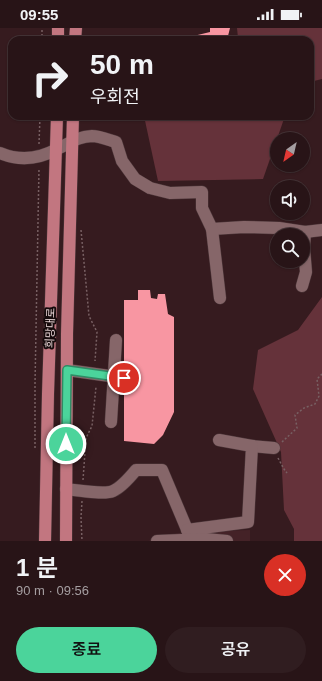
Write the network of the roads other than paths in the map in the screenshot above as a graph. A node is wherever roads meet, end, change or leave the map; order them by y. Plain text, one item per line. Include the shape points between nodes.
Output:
1 (57, 120) edge
2 (73, 120) edge
3 (72, 140) junction
4 (57, 150) junction
5 (0, 153) edge
6 (279, 228) edge
7 (212, 229) junction
8 (322, 230) edge
9 (310, 231) edge
10 (306, 268) edge
11 (302, 286) dead end
12 (220, 298) dead end
13 (116, 340) dead end
14 (67, 370) junction
15 (119, 377) junction
16 (111, 422) dead end
17 (219, 440) dead end
18 (252, 446) junction
19 (274, 448) road end
20 (66, 489) junction
21 (189, 535) junction
22 (45, 541) edge
23 (66, 541) edge
24 (157, 541) edge
25 (227, 541) edge

1 - 4 main road, 희망대로
2 - 3 main road, 희망대로
3 - 4 lane
3 - 7 lane via 93,136 116,142 122,161 135,179 150,188 170,193 202,192 202,208
3 - 14 main road, 희망대로
4 - 5 lane via 30,158 10,157
4 - 22 main road, 희망대로
6 - 7 lane
7 - 12 lane
8 - 9 lane
10 - 11 lane
13 - 15 lane
14 - 15 lane
14 - 20 main road, 희망대로
15 - 16 lane
17 - 18 lane
18 - 19 lane
18 - 21 lane via 248,522
20 - 21 lane via 113,492 136,470 162,470
20 - 23 main road, 희망대로
21 - 24 lane
21 - 25 lane

